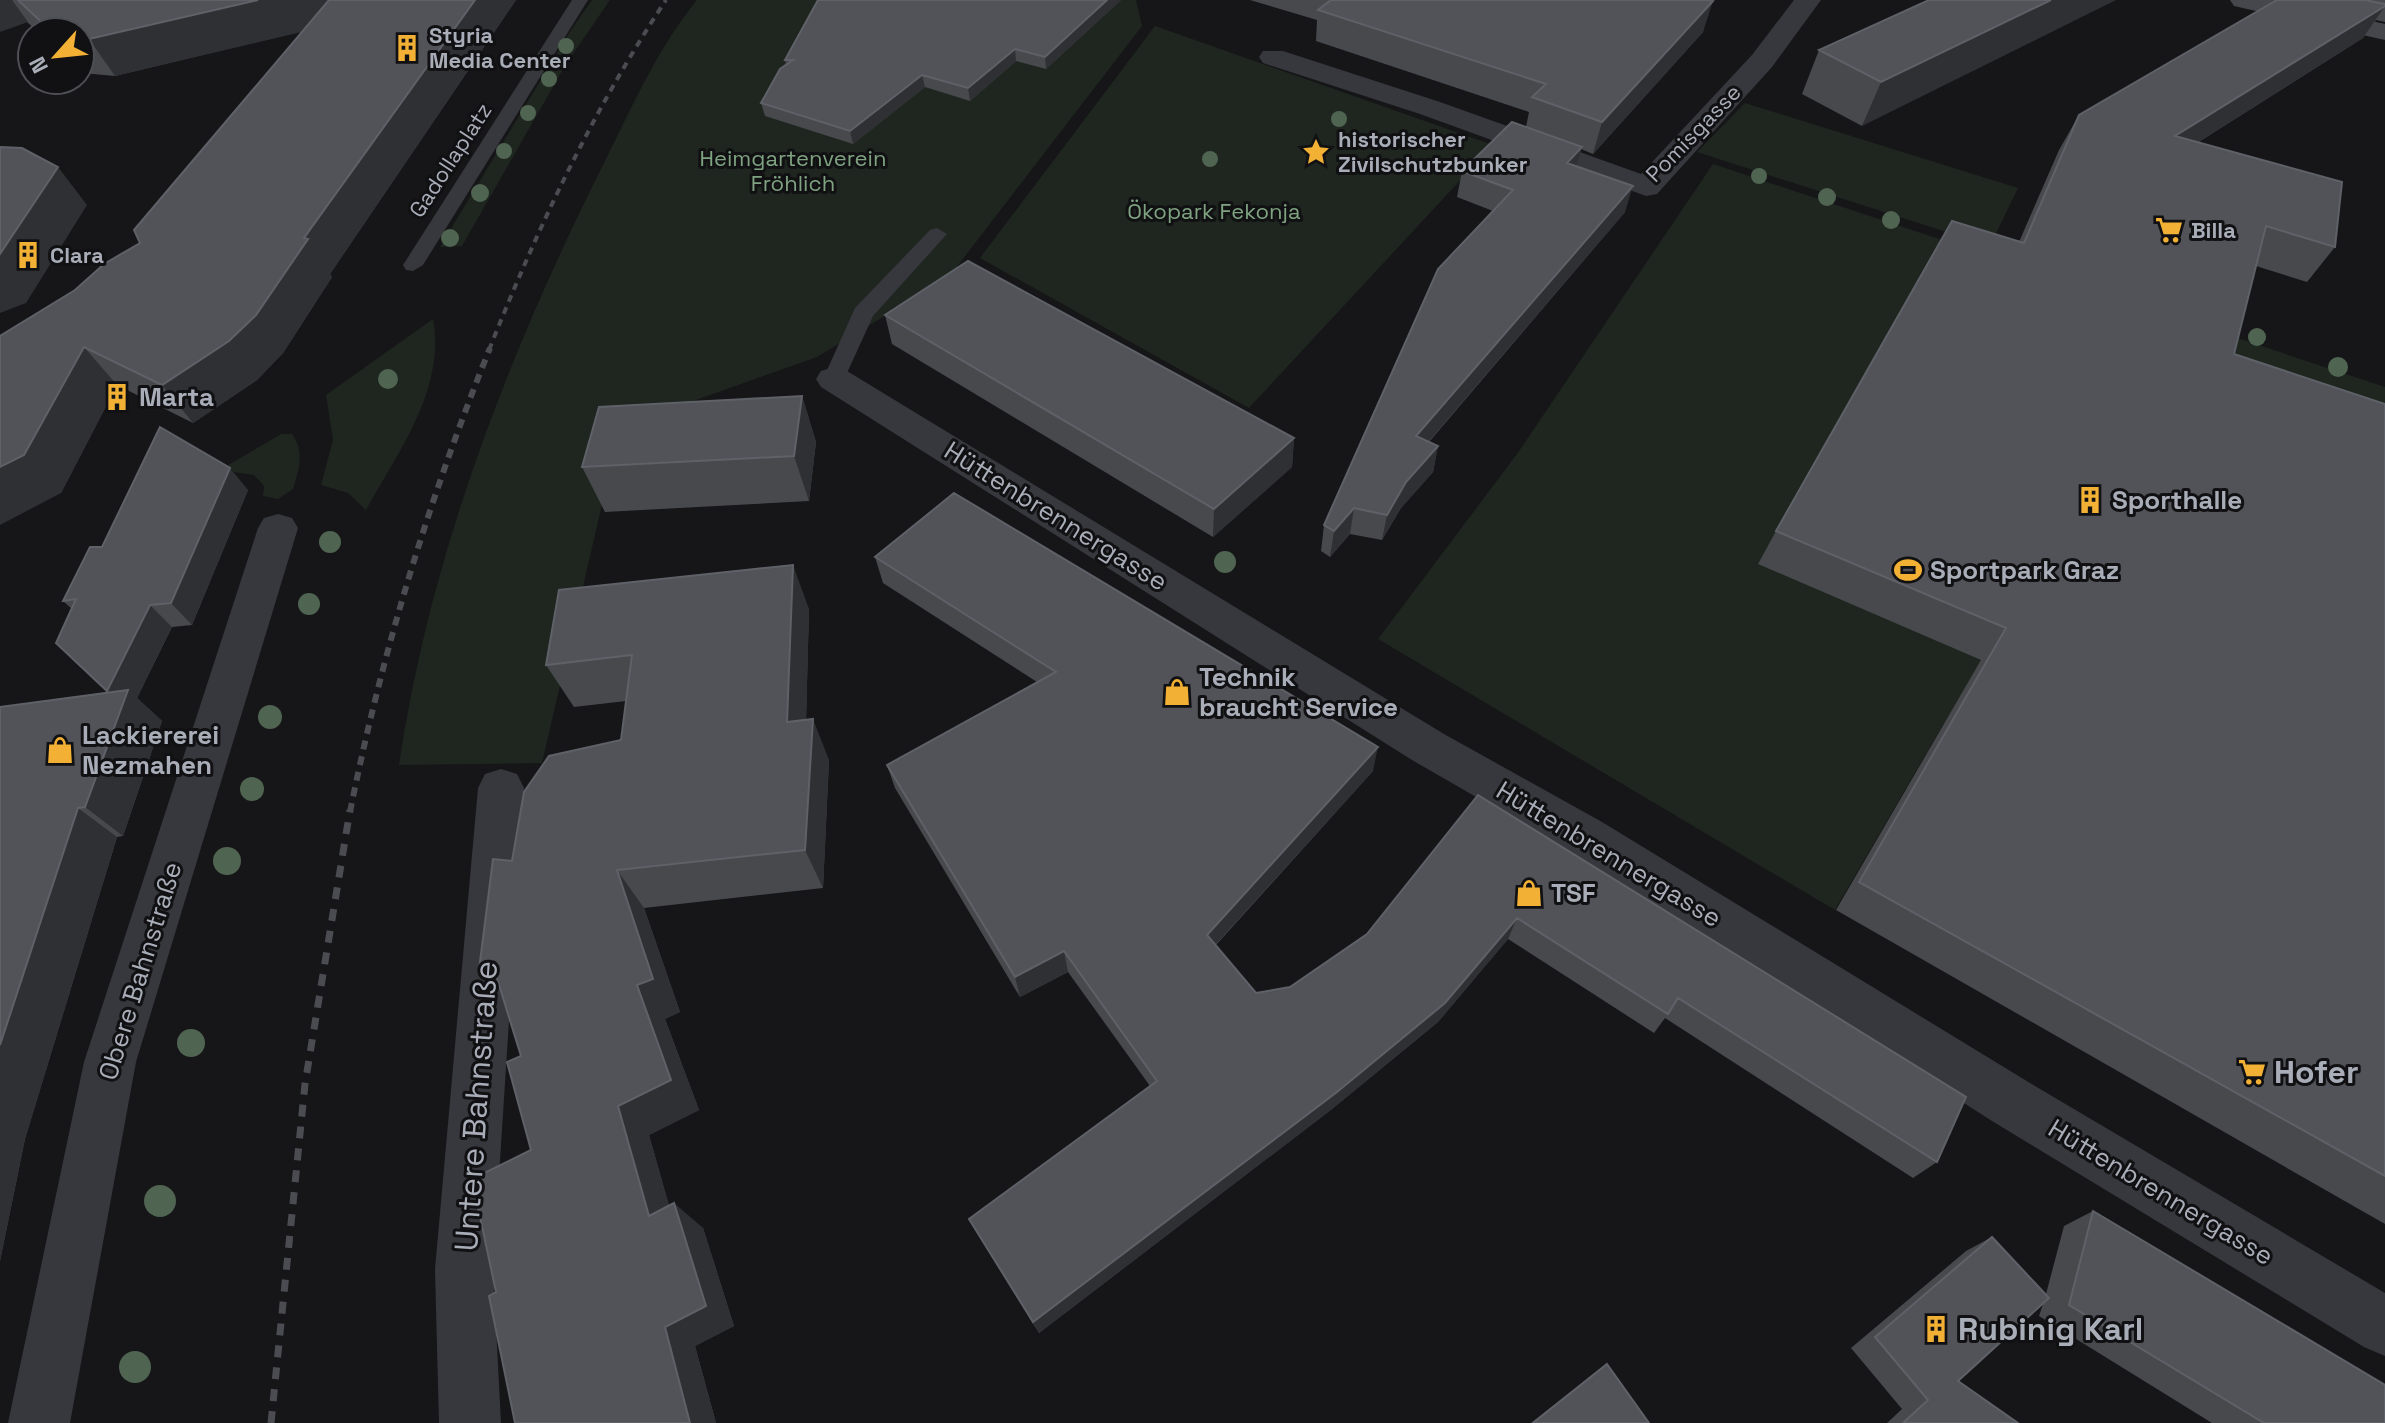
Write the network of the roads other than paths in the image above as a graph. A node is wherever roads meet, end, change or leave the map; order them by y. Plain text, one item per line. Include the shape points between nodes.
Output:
1 (580, 0) edge
2 (1808, 0) edge
3 (2243, 0) edge
4 (2385, 32) edge
5 (1273, 57) dead end
6 (937, 234) dead end
7 (413, 265) dead end
8 (834, 379) joint
9 (278, 528) dead end
10 (501, 788) dead end
11 (2385, 1326) edge
12 (39, 1423) edge
13 (470, 1423) edge

1 - 7 lane, Gadollaplatz
2 - 5 street, Pomisgasse via 1762,61 1646,187
3 - 4 main road
6 - 8 lane via 863,313
8 - 11 street, Hüttenbrennergasse via 1428,747 1585,836 2011,1102
9 - 12 street, Obere Bahnstraße via 110,1062
10 - 13 street, Untere Bahnstraße via 464,1269

